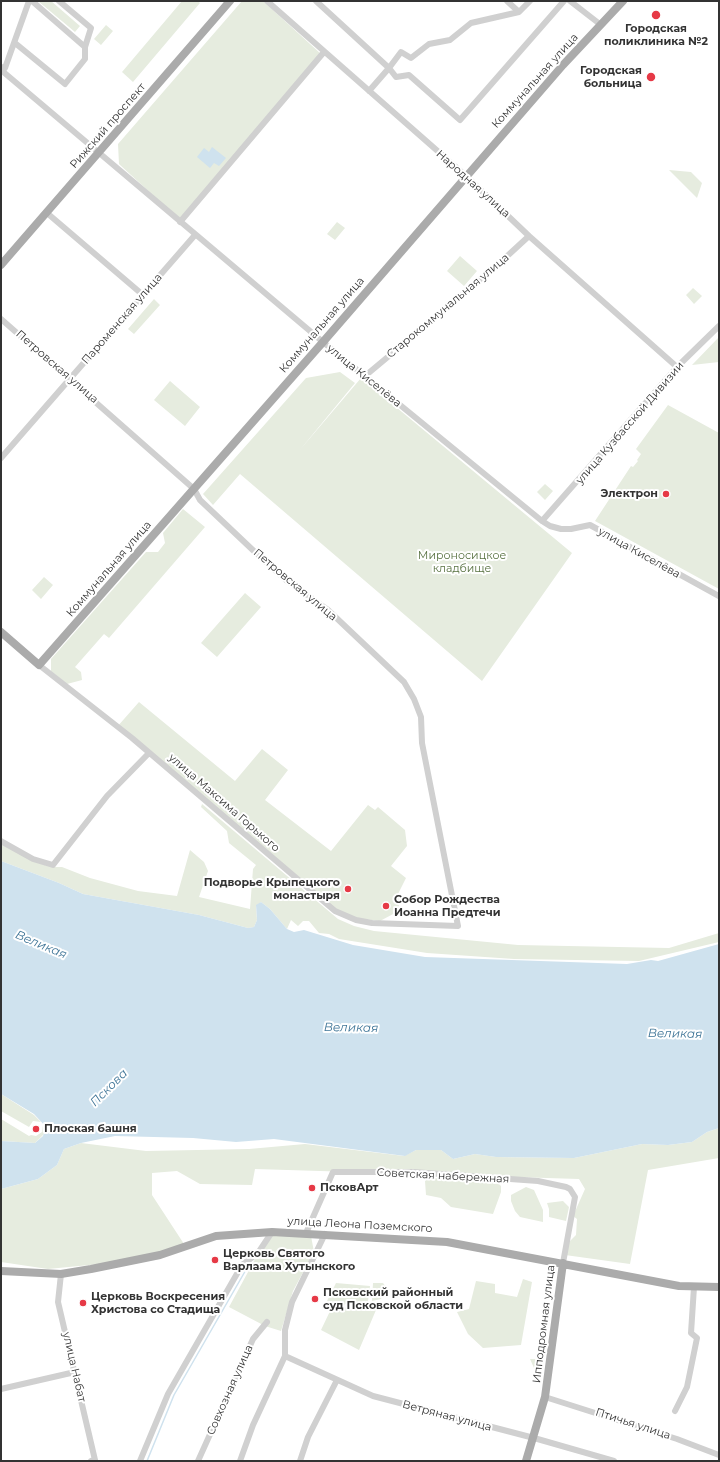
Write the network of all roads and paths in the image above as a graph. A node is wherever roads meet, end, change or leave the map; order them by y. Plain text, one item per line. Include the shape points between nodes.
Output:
1 (31, 1) edge
2 (59, 1) edge
3 (230, 1) edge
4 (268, 1) edge
5 (316, 1) edge
6 (507, 1) edge
7 (530, 1) edge
8 (564, 1) edge
9 (570, 1) edge
10 (623, 1) edge
11 (519, 12) junction
12 (601, 25) junction
13 (15, 43) junction
14 (85, 46) junction
15 (324, 52) junction
16 (1, 68) edge
17 (389, 68) junction
18 (369, 91) junction
19 (99, 153) junction
20 (466, 176) junction
21 (47, 213) junction
22 (180, 222) junction
23 (196, 235) junction
24 (529, 236) junction
25 (1, 265) edge
26 (143, 295) junction
27 (1, 319) edge
28 (719, 326) edge
29 (323, 342) junction
30 (677, 367) junction
31 (365, 376) junction
32 (70, 378) junction
33 (1, 458) edge
34 (194, 489) junction
35 (542, 521) junction
36 (719, 596) edge
37 (1, 632) edge
38 (39, 665) junction
39 (149, 753) junction
40 (1, 841) edge
41 (458, 926) joint
42 (570, 1190) joint
43 (272, 1232) junction
44 (306, 1233) junction
45 (325, 1234) junction
46 (563, 1263) junction
47 (1, 1271) edge
48 (61, 1274) junction
49 (694, 1287) junction
50 (719, 1287) edge
51 (266, 1322) dead end
52 (285, 1356) junction
53 (75, 1372) junction
54 (337, 1380) junction
55 (1, 1389) edge
56 (545, 1397) junction
57 (675, 1411) dead end
58 (534, 1438) junction
59 (719, 1455) edge
60 (93, 1460) edge
61 (140, 1461) edge
62 (198, 1461) edge
63 (240, 1461) edge
64 (300, 1461) edge
65 (526, 1461) edge
66 (614, 1461) edge

1 - 13 street
1 - 14 street
2 - 14 street via 91,28
3 - 19 main road, Рижский проспект
4 - 15 street, Народная улица
5 - 17 street
6 - 11 street
7 - 11 street
8 - 17 street via 460,120 409,75 396,77
9 - 12 street
10 - 12 main road, Коммунальная улица
11 - 17 street via 471,23 450,40 429,44 411,58 401,52
12 - 20 main road, Коммунальная улица
13 - 14 street via 66,84 85,58
13 - 16 street via 5,68
15 - 18 street, Народная улица
15 - 22 street
16 - 19 street, улица Киселёва
17 - 18 street
18 - 20 street, Народная улица
19 - 21 main road, Рижский проспект
19 - 22 street, улица Киселёва
20 - 24 street, Народная улица
20 - 29 main road, Коммунальная улица
21 - 25 main road, Рижский проспект
21 - 26 street
22 - 23 street, улица Киселёва
23 - 26 street, Пароменская улица
23 - 29 street, улица Киселёва
24 - 30 street, Народная улица
24 - 31 street, Старокоммунальная улица
26 - 32 street, Пароменская улица
27 - 32 street, Петровская улица
28 - 30 street, улица Кузбасской Дивизии
29 - 31 street, улица Киселёва
29 - 34 main road, Коммунальная улица
30 - 35 street, улица Кузбасской Дивизии
31 - 35 street, улица Киселёва
32 - 33 street, Пароменская улица
32 - 34 street, Петровская улица
34 - 38 main road, Коммунальная улица
34 - 41 street, Петровская улица via 200,500 257,554 286,580 328,610 404,682 421,718 422,743
35 - 36 street, улица Киселёва via 561,529 590,525
37 - 38 main road, улица Максима Горького
38 - 39 street, улица Максима Горького
39 - 40 street via 103,801 53,865 33,859
39 - 41 street, улица Максима Горького via 342,915 372,923
42 - 44 street, Советская набережная via 538,1181 413,1172 333,1172
42 - 46 street, Ипподромная улица via 575,1197
43 - 44 main road, улица Леона Поземского
43 - 48 main road, улица Леона Поземского via 216,1236 160,1255
43 - 61 street via 258,1253 242,1265 172,1387
44 - 45 main road, улица Леона Поземского
45 - 46 main road, улица Леона Поземского via 447,1242
45 - 52 street via 288,1315
46 - 49 main road, улица Леона Поземского
46 - 56 main road, Ипподромная улица
47 - 48 main road, улица Леона Поземского
48 - 53 street, улица Набат via 58,1302
49 - 50 main road, улица Леона Поземского
49 - 57 street via 691,1333 697,1338 687,1387
51 - 62 street, Совхозная улица via 253,1339
52 - 54 street, Ветряная улица
52 - 63 street via 253,1425
53 - 55 street
53 - 60 street, улица Набат
54 - 58 street, Ветряная улица via 373,1396
54 - 64 street via 308,1437
56 - 58 main road, Ипподромная улица
56 - 59 street, Птичья улица via 672,1437
58 - 65 main road, Ипподромная улица
58 - 66 street, Ветряная улица

